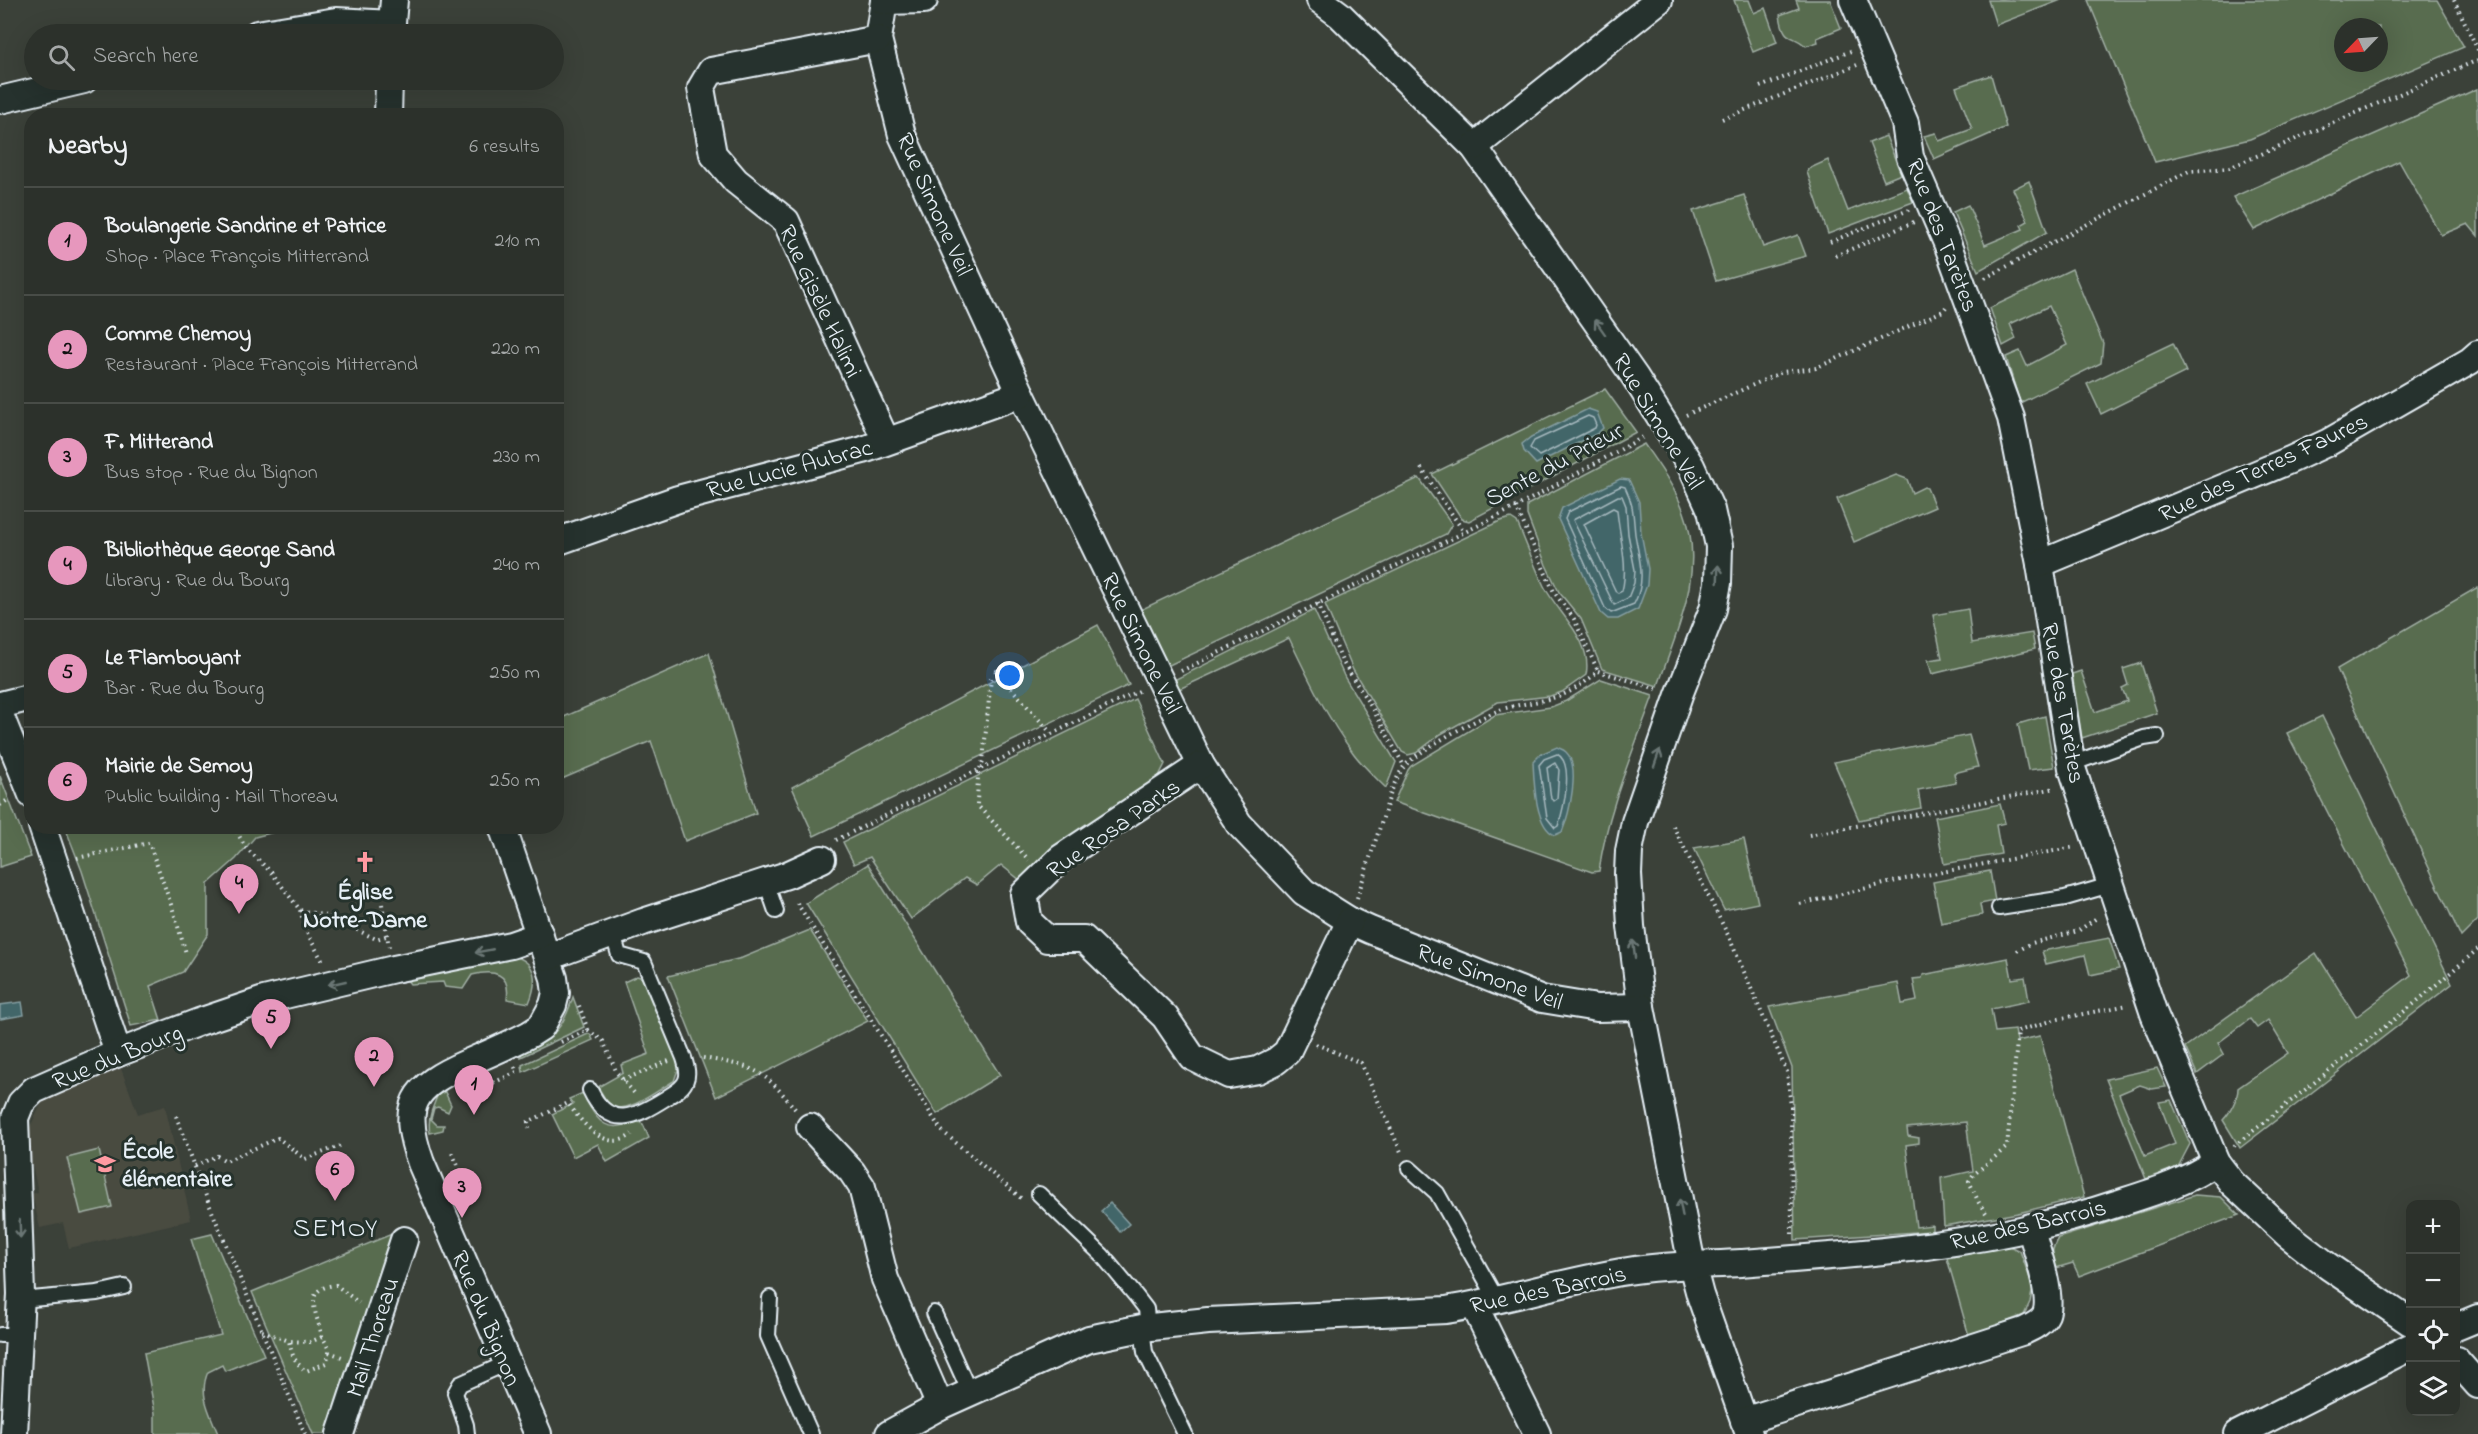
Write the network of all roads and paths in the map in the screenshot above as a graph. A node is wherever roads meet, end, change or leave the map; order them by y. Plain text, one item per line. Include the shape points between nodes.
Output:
1 (924, 0) edge
2 (1320, 0) edge
3 (1659, 0) edge
4 (1853, 0) edge
5 (2454, 0) edge
6 (884, 1) edge
7 (392, 19) edge
8 (318, 24) edge
9 (878, 39) junction
10 (1875, 50) junction
11 (2478, 50) edge
12 (2478, 60) edge
13 (1760, 87) dead end
14 (42, 90) edge
15 (389, 90) edge
16 (0, 100) edge
17 (388, 108) edge
18 (1722, 119) dead end
19 (1474, 147) junction
20 (1932, 208) junction
21 (1830, 242) dead end
22 (1835, 256) dead end
23 (1964, 288) junction
24 (2478, 354) edge
25 (1022, 394) junction
26 (1665, 426) junction
27 (886, 441) junction
28 (1421, 468) dead end
29 (1516, 507) junction
30 (1464, 532) junction
31 (564, 539) edge
32 (2040, 564) junction
33 (1318, 603) junction
34 (995, 670) dead end
35 (1598, 671) junction
36 (991, 678) dead end
37 (1161, 681) junction
38 (1679, 695) junction
39 (24, 699) edge
40 (0, 705) edge
41 (0, 715) edge
42 (1051, 734) junction
43 (2157, 736) dead end
44 (1201, 765) junction
45 (1404, 766) junction
46 (980, 768) junction
47 (2074, 774) junction
48 (24, 775) edge
49 (1673, 826) dead end
50 (45, 834) edge
51 (238, 834) edge
52 (505, 834) edge
53 (1809, 835) dead end
54 (2096, 842) junction
55 (822, 859) joint
56 (56, 865) junction
57 (1043, 876) junction
58 (766, 882) junction
59 (2110, 885) junction
60 (796, 903) dead end
61 (382, 904) dead end
62 (1800, 904) dead end
63 (1999, 908) dead end
64 (300, 910) junction
65 (2118, 910) junction
66 (776, 911) dead end
67 (1350, 921) junction
68 (613, 934) junction
69 (544, 946) junction
70 (2478, 949) edge
71 (2017, 951) dead end
72 (186, 953) dead end
73 (325, 969) dead end
74 (2137, 1003) dead end
75 (1641, 1007) junction
76 (588, 1030) dead end
77 (1295, 1035) junction
78 (118, 1053) junction
79 (684, 1058) junction
80 (590, 1090) dead end
81 (568, 1104) dead end
82 (176, 1116) dead end
83 (810, 1127) joint
84 (529, 1129) dead end
85 (2235, 1144) dead end
86 (339, 1146) dead end
87 (452, 1153) dead end
88 (2216, 1162) junction
89 (195, 1166) junction
90 (1409, 1168) joint
91 (9, 1182) edge
92 (467, 1185) dead end
93 (1033, 1199) joint
94 (1987, 1214) dead end
95 (2030, 1227) junction
96 (404, 1240) dead end
97 (1792, 1244) dead end
98 (1692, 1265) junction
99 (123, 1287) dead end
100 (770, 1298) dead end
101 (21, 1300) junction
102 (1487, 1302) junction
103 (382, 1308) junction
104 (934, 1313) dead end
105 (2478, 1318) edge
106 (2406, 1319) edge
107 (2460, 1325) edge
108 (1145, 1328) junction
109 (261, 1331) junction
110 (10, 1335) edge
111 (322, 1337) junction
112 (289, 1341) junction
113 (2406, 1349) edge
114 (2458, 1362) edge
115 (507, 1363) junction
116 (2478, 1385) edge
117 (970, 1393) junction
118 (940, 1406) junction
119 (1747, 1428) edge
120 (14, 1434) edge
121 (305, 1434) edge
122 (340, 1434) edge
123 (467, 1434) edge
124 (538, 1434) edge
125 (811, 1434) edge
126 (889, 1434) edge
127 (1185, 1434) edge
128 (1537, 1434) edge
129 (2238, 1434) edge

1 - 6 street
2 - 19 street, Rue Simone Veil
3 - 19 street
4 - 10 street, Rue des Tarètes
5 - 11 path
6 - 9 street
7 - 8 street
9 - 25 street, Rue Simone Veil via 902,135
9 - 27 street, Rue Gisèle Halimi via 711,70 701,88 713,154 736,181 786,221
10 - 13 path
10 - 18 path
10 - 20 street, Rue des Tarètes via 1905,123 1910,157
12 - 23 path, Sente du Prieur via 2229,168 2188,171
14 - 16 street
15 - 17 street
26 -> 19 street, Rue Simone Veil via 1635,376
20 - 21 path
20 - 22 path
20 - 23 street, Rue des Tarètes
23 - 26 path, Sente du Prieur via 1943,311 1816,368 1782,372
23 - 32 street, Rue des Tarètes via 2011,418
24 - 32 street, Rue des Terres Faures via 2329,442
25 - 27 street, Rue Lucie Aubrac
25 - 37 street, Rue Simone Veil
26 - 29 path, Sente du Prieur
38 -> 26 street, Rue Simone Veil via 1713,609 1719,546 1711,510 1691,466
27 - 31 street, Rue Lucie Aubrac via 678,499
28 - 30 path
29 - 30 path, Sente du Prieur
29 - 35 path via 1554,592 1574,620
30 - 33 path, Sente du Prieur
32 - 47 street, Rue des Tarètes
33 - 37 path, Sente du Prieur
33 - 45 path via 1342,661
34 - 42 path
35 - 38 path
35 - 45 path via 1558,698 1505,708 1484,717
36 - 46 path
37 - 42 path, Sente du Prieur
37 - 44 street, Rue Simone Veil
75 -> 38 street, Rue Simone Veil via 1631,926 1629,851 1635,822
39 - 40 street
41 - 48 street
42 - 46 path, Sente du Prieur
43 - 47 lane
44 - 57 street, Rue Rosa Parks via 1061,858
44 - 67 street, Rue Simone Veil via 1239,824 1304,892
45 - 67 path via 1388,802
46 - 55 path, Sente du Prieur via 832,842
46 - 57 path via 977,805
47 - 53 path
47 - 54 street, Rue des Tarètes
49 - 97 path via 1729,937 1787,1072
50 - 56 street
51 - 64 path
52 - 69 street, Rue du Bignon
54 - 59 street, Rue des Tarètes
54 - 62 path
55 - 58 street, Rue du Bourg
56 - 72 path via 149,843
56 - 78 street
57 - 77 street, Rue Rosa Parks via 1024,894 1029,922 1047,939 1084,939 1165,1017 1192,1057 1229,1075 1258,1070 1287,1052
58 - 66 lane
58 - 68 street, Rue du Bourg
59 - 63 lane via 2065,898
59 - 65 street, Rue des Tarètes
60 - 93 path via 941,1130
61 - 64 path via 386,936 376,939 330,917
64 - 73 path
65 - 71 path via 2094,919 2078,931
65 - 88 street, Rue des Tarètes via 2154,1014
67 - 75 street, Rue Simone Veil via 1542,999 1597,1008
67 - 77 street, Rue Rosa Parks
68 - 69 street, Rue du Bourg
68 - 79 lane via 619,955 644,962
69 -> 78 street, Rue du Bourg via 511,945 264,1000
69 - 115 street, Rue du Bignon via 556,993 541,1027 431,1080 416,1098 410,1119 412,1136 437,1201
70 - 85 path
74 - 94 path via 2018,1031 2007,1147 1970,1181
98 -> 75 street, Rue Simone Veil
76 - 79 path via 603,1041 622,1080
77 - 90 path via 1361,1063
78 - 91 street, Rue du Bourg via 34,1090 21,1103 15,1118
79 - 80 lane via 686,1081 681,1088 640,1113 611,1116 599,1107
79 - 83 path via 732,1063 761,1072
81 - 84 path via 528,1122
82 - 89 path
83 - 118 street via 862,1187 885,1279
86 - 89 path via 305,1159 278,1138 226,1161 217,1156
87 - 92 path
88 - 95 street, Rue des Barrois via 2178,1183 2093,1212
88 - 106 street, Rue des Tarètes via 2232,1183 2288,1235
89 - 109 path
90 - 102 lane via 1437,1193
91 -> 101 street, Rue du Bourg
93 - 108 lane via 1102,1256 1146,1309
95 - 98 street, Rue des Barrois via 1933,1246
95 - 119 street via 2049,1302 2045,1316 2036,1325
96 - 103 street, Mail Thoreau
98 - 102 street, Rue des Barrois via 1629,1271
98 - 119 street, Rue Simone Veil
99 - 101 lane
100 - 125 lane via 768,1336
101 - 110 street, Rue du Bourg
102 - 108 street, Rue des Barrois via 1446,1310
102 - 128 street via 1479,1315
103 - 111 path via 358,1303 336,1285 328,1286 313,1300
103 - 122 street, Mail Thoreau
104 - 117 lane
105 - 107 street
108 - 117 street, Rue des Barrois via 1089,1339
108 - 127 lane via 1145,1352
109 - 112 path
109 - 121 path
110 - 120 street, Rue du Bourg
111 - 112 path via 310,1342
111 - 112 path via 328,1345 326,1363 306,1371 297,1365
113 - 129 street
114 - 116 street
115 - 123 lane via 457,1388 455,1393
115 - 124 street, Rue du Bignon
117 - 118 street, Rue des Barrois
118 - 126 street, Rue des Barrois

